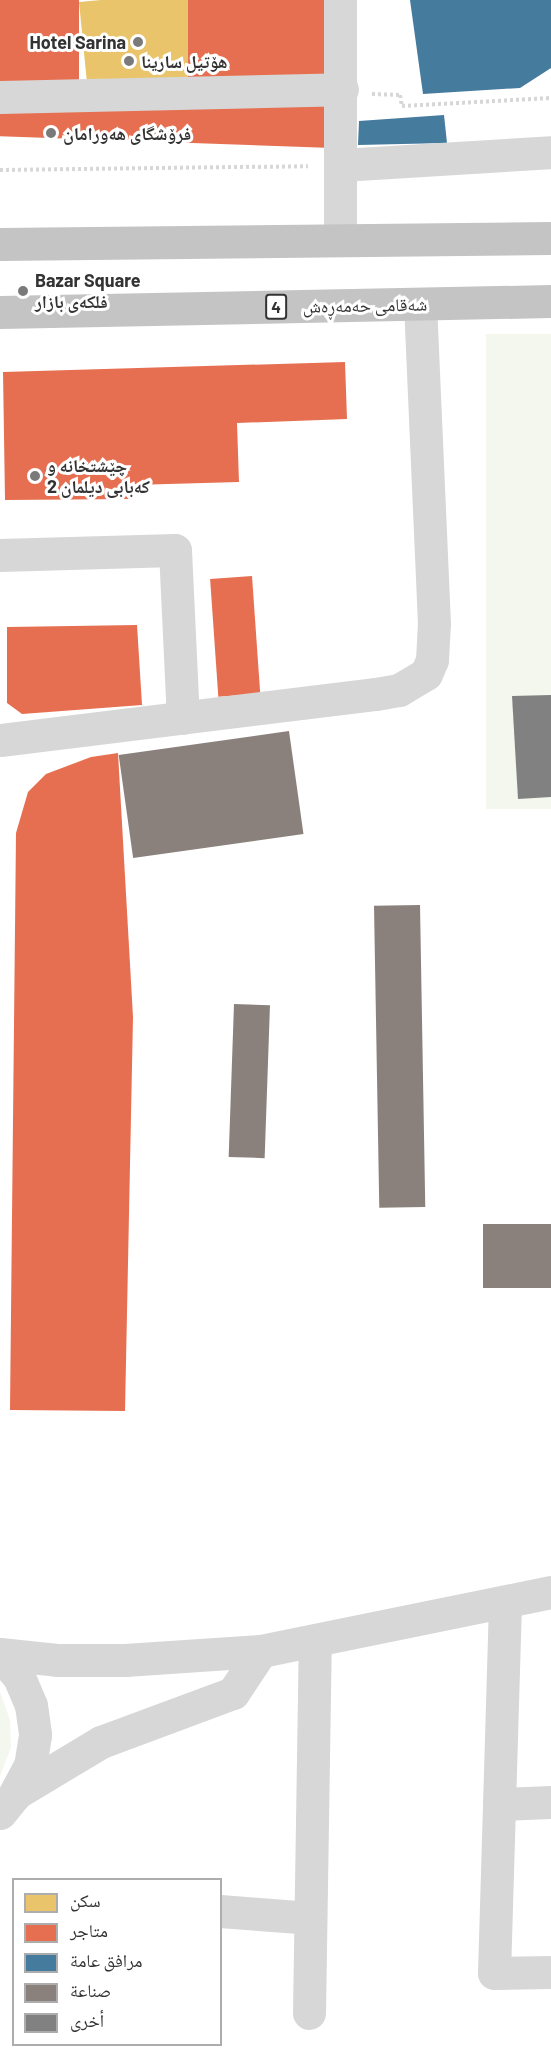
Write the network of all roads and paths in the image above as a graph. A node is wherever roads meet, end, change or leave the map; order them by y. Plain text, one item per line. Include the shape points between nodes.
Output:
1 (340, 0) edge
2 (342, 89) junction
3 (0, 98) edge
4 (551, 98) edge
5 (551, 152) edge
6 (341, 165) junction
7 (0, 170) edge
8 (551, 238) edge
9 (340, 240) junction
10 (0, 244) edge
11 (551, 300) edge
12 (420, 304) junction
13 (0, 312) edge
14 (0, 555) edge
15 (183, 718) junction
16 (0, 740) edge
17 (551, 1592) edge
18 (505, 1603) junction
19 (315, 1642) junction
20 (261, 1651) junction
21 (0, 1654) edge
22 (551, 1802) edge
23 (499, 1804) junction
24 (6, 1806) edge
25 (222, 1911) edge
26 (310, 1918) junction
27 (551, 1972) edge
28 (309, 2013) dead end

1 - 2 street
2 - 3 street
2 - 4 path via 400,95 402,106
2 - 6 street
5 - 6 street
6 - 7 path
6 - 9 street
8 - 9 highway
9 - 10 highway
11 - 12 highway, شەقامی حەمەڕەش / 4
12 - 13 highway, شەقامی حەمەڕەش / 4
12 - 15 street via 434,624 432,660 426,674 399,690
14 - 15 street via 176,550
15 - 16 street
17 - 18 street
18 - 19 street
18 - 23 street
19 - 20 street
19 - 26 street
20 - 21 street via 125,1660 57,1660
20 - 24 street via 233,1693 101,1742
21 - 24 street via 19,1677 31,1705 35,1735 30,1766
22 - 23 street
23 - 27 street via 494,1973
25 - 26 street
26 - 28 street

